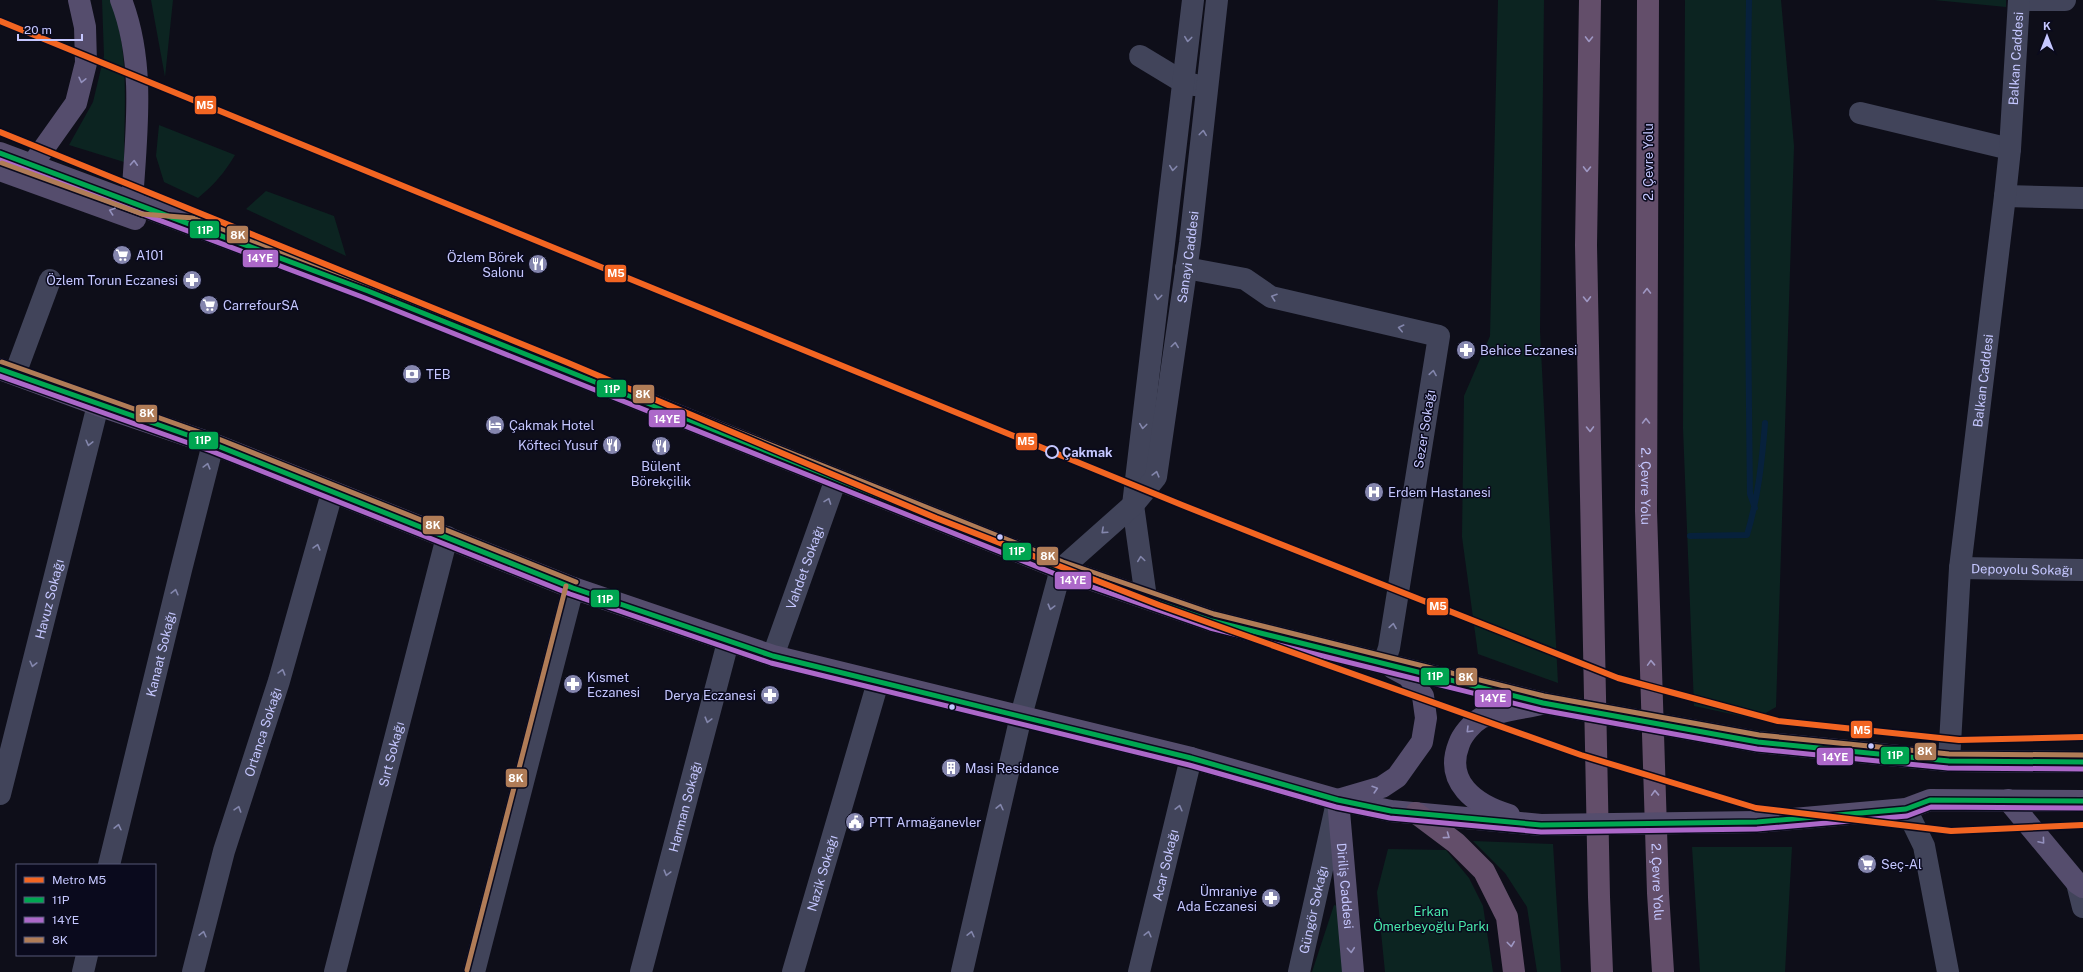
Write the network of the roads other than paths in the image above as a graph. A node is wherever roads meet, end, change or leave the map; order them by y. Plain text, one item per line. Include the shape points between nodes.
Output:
1 (79, 0) edge
2 (1193, 0) edge
3 (1217, 0) edge
4 (1590, 0) edge
5 (1648, 0) edge
6 (2019, 0) edge
7 (2065, 0) edge
8 (125, 4) edge
9 (1140, 56) dead end
10 (1183, 82) junction
11 (1208, 89) junction
12 (1860, 113) dead end
13 (2010, 149) junction
14 (0, 153) edge
15 (32, 165) junction
16 (0, 170) edge
17 (2005, 196) junction
18 (2083, 198) edge
19 (132, 202) junction
20 (191, 225) junction
21 (1186, 268) junction
22 (50, 280) dead end
23 (7, 372) edge
24 (98, 406) junction
25 (213, 444) junction
26 (836, 478) junction
27 (332, 493) junction
28 (1134, 505) junction
29 (447, 537) junction
30 (1960, 568) junction
31 (1061, 569) junction
32 (2083, 570) edge
33 (573, 588) junction
34 (1146, 598) junction
35 (728, 642) junction
36 (773, 656) junction
37 (1384, 663) junction
38 (878, 682) junction
39 (1543, 703) junction
40 (1021, 716) junction
41 (1192, 758) junction
42 (1949, 761) junction
43 (2083, 762) edge
44 (0, 794) edge
45 (1338, 800) junction
46 (2008, 800) junction
47 (2083, 801) edge
48 (1906, 809) junction
49 (1416, 813) junction
50 (1541, 825) junction
51 (109, 864) edge
52 (2080, 885) edge
53 (2083, 907) edge
54 (87, 956) edge
55 (83, 972) edge
56 (193, 972) edge
57 (335, 972) edge
58 (474, 972) edge
59 (641, 972) edge
60 (793, 972) edge
61 (962, 972) edge
62 (1138, 972) edge
63 (1300, 972) edge
64 (1353, 972) edge
65 (1514, 972) edge
66 (1602, 972) edge
67 (1663, 972) edge
68 (1948, 972) edge

1 -> 15 main road via 85,27 86,63 76,103
2 -> 10 street, Sanayi Caddesi
3 - 11 street, Sanayi Caddesi
4 -> 66 highway via 1586,245
67 -> 5 highway, 2. Çevre Yolu via 1658,893 1646,511
6 - 7 street
6 - 13 street, Balkan Caddesi
19 -> 8 main road via 137,79 134,45
9 - 10 street
10 - 11 street
10 -> 28 street, Sanayi Caddesi
21 -> 11 street, Sanayi Caddesi
12 - 13 street
13 - 17 street, Balkan Caddesi
14 - 15 main road
15 - 19 main road
20 -> 16 main road via 141,221
17 - 18 street
17 - 30 street, Balkan Caddesi
19 - 20 main road
20 - 26 main road via 383,297
28 -> 21 street, Sanayi Caddesi via 1156,477
37 -> 21 street, Sezer Sokağı via 1389,648 1439,336 1271,297 1245,280
22 - 23 street
23 - 24 main road
24 - 25 main road
24 -> 44 street, Havuz Sokağı
25 - 27 main road
51 -> 25 street, Kanaat Sokağı
26 - 31 main road via 855,488
36 -> 26 street, Vahdet Sokağı
27 - 29 main road
56 -> 27 street, Ortanca Sokağı via 224,852 279,681
28 -> 31 street, Sanayi Caddesi
34 -> 28 street, Sanayi Caddesi
29 - 33 main road
29 - 57 street, Sırt Sokağı
30 - 32 street, Depoyolu Sokağı
30 - 42 street, Balkan Caddesi
31 - 34 main road
31 -> 40 street
33 - 35 main road
33 - 58 street
34 - 37 main road via 1212,621
35 - 36 main road
35 -> 59 street, Harman Sokağı
36 - 38 main road
37 - 39 main road
45 -> 37 main road via 1382,786 1397,777 1422,742 1426,718 1423,696 1408,676
38 - 40 main road
38 - 60 street, Nazik Sokağı
39 - 42 main road, bridge via 1758,742
39 -> 50 main road via 1481,718 1461,737 1454,756 1455,775 1474,800 1495,811
40 - 41 main road
61 -> 40 street
41 - 45 main road
62 -> 41 street, Acar Sokağı
42 - 43 main road
45 - 49 main road via 1391,811
45 - 63 street, Güngör Sokağı
45 -> 64 main road, Diriliş Caddesi
46 - 47 main road
46 - 48 main road via 1930,800
46 -> 52 main road
48 - 50 main road, bridge via 1757,822
48 - 68 street via 1924,846
49 - 50 main road
49 -> 65 highway via 1456,843 1484,870 1507,917
52 - 53 street
54 - 55 street

